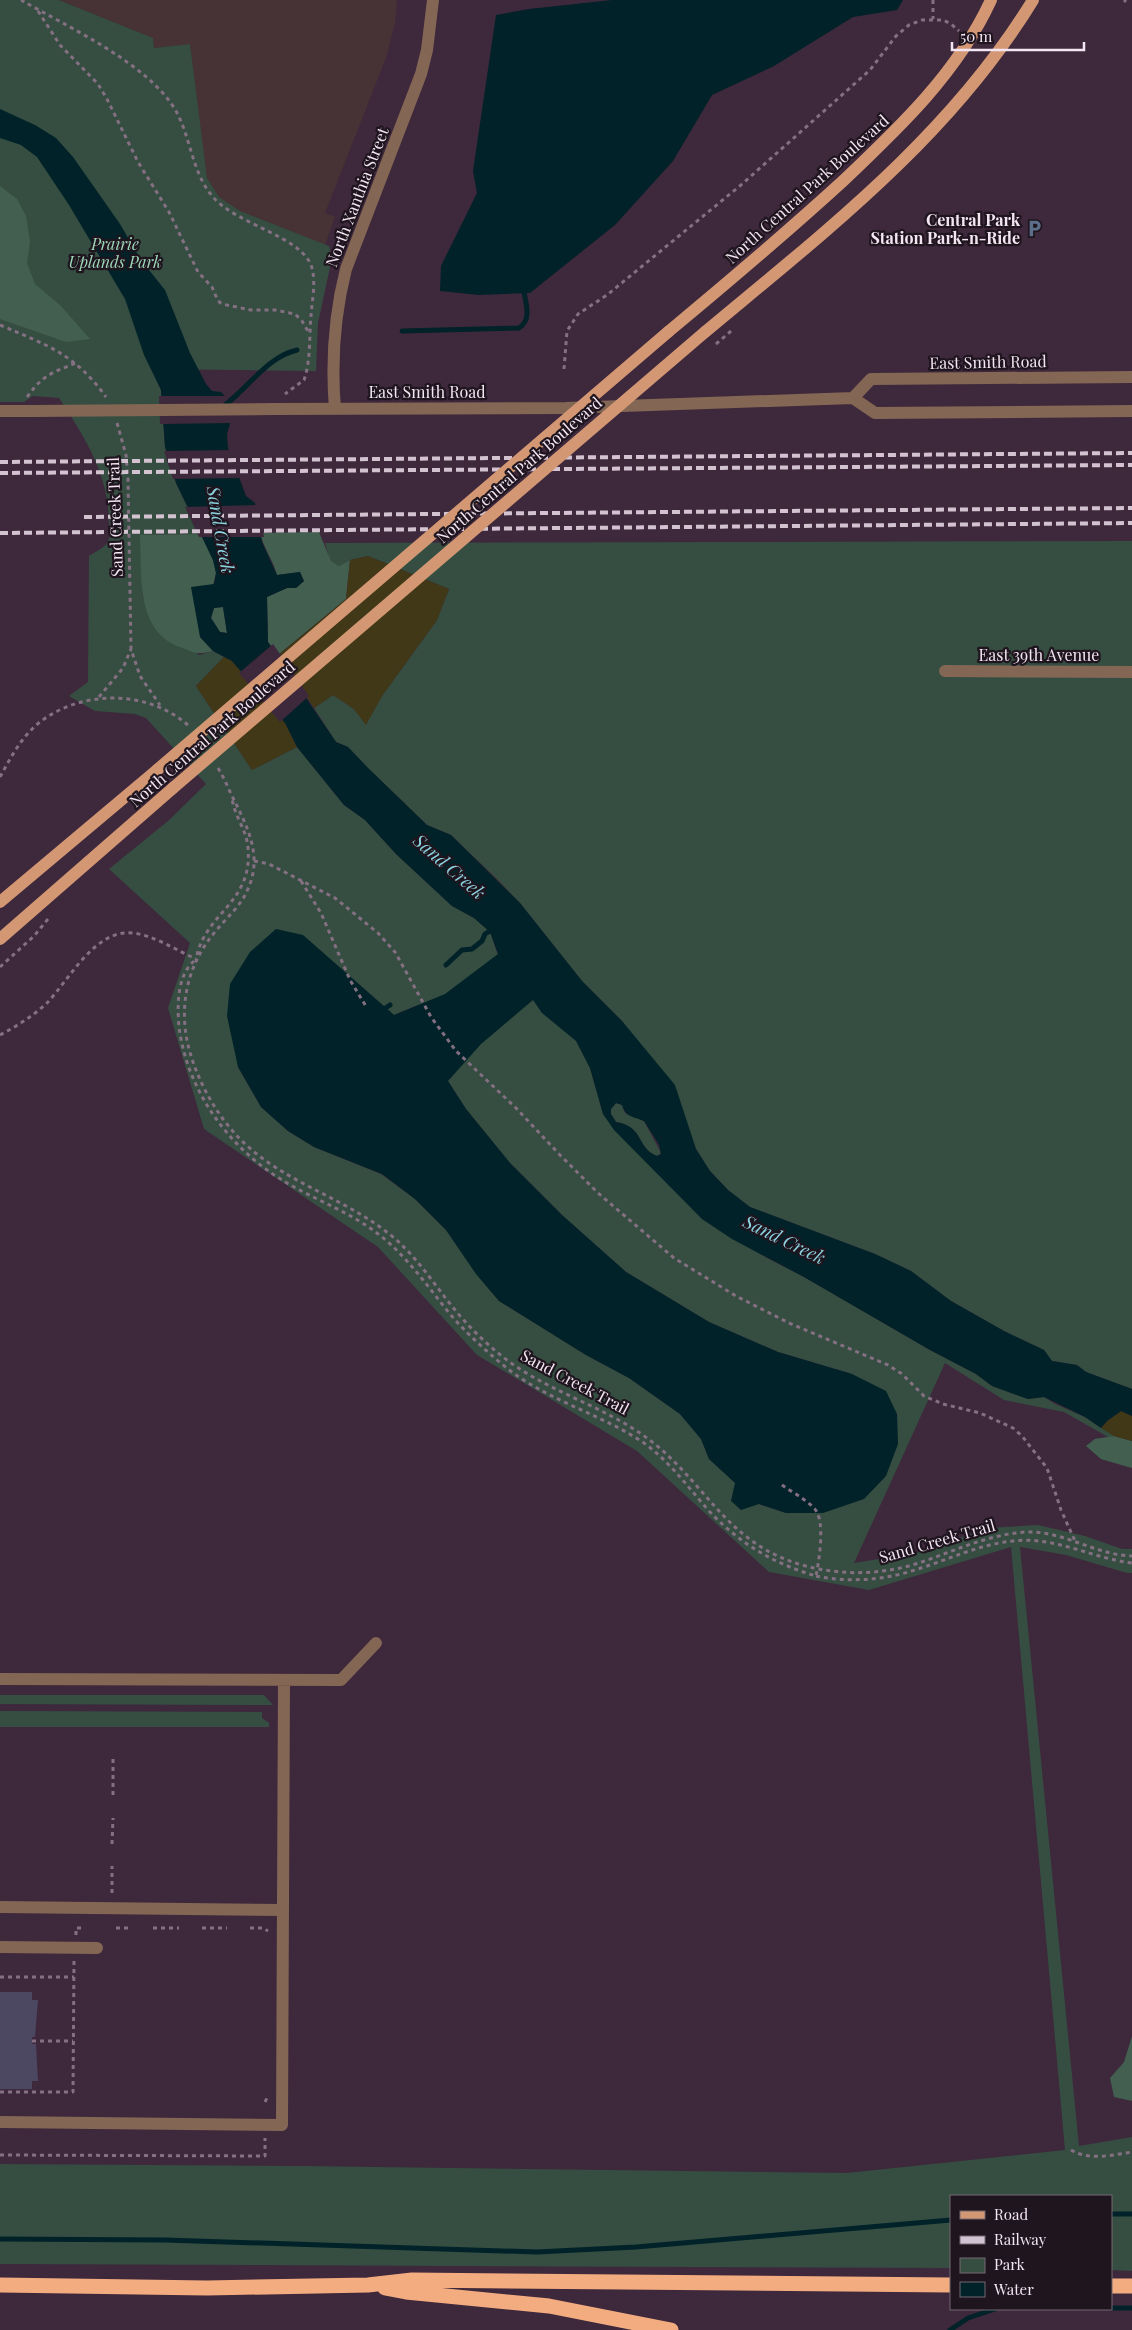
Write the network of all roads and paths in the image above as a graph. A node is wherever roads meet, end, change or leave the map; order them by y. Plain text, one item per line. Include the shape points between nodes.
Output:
1 (21, 0) edge
2 (433, 0) edge
3 (933, 0) edge
4 (991, 0) edge
5 (1033, 0) edge
6 (36, 9) junction
7 (933, 19) junction
8 (962, 33) dead end
9 (0, 326) edge
10 (310, 334) junction
11 (76, 363) junction
12 (564, 369) dead end
13 (1132, 377) edge
14 (283, 395) dead end
15 (853, 398) junction
16 (107, 399) dead end
17 (28, 406) junction
18 (335, 409) junction
19 (0, 411) edge
20 (1132, 411) edge
21 (114, 416) dead end
22 (131, 649) junction
23 (945, 671) dead end
24 (1132, 672) edge
25 (99, 698) junction
26 (0, 777) edge
27 (232, 794) dead end
28 (243, 814) dead end
29 (254, 861) junction
30 (299, 879) junction
31 (0, 902) edge
32 (34, 936) dead end
33 (0, 939) edge
34 (196, 959) junction
35 (0, 967) edge
36 (367, 1008) dead end
37 (0, 1035) edge
38 (779, 1483) dead end
39 (1075, 1541) junction
40 (1132, 1556) edge
41 (1132, 1563) edge
42 (817, 1568) junction
43 (816, 1576) junction
44 (376, 1642) dead end
45 (0, 1679) edge
46 (284, 1680) junction
47 (112, 1759) dead end
48 (113, 1796) dead end
49 (113, 1818) dead end
50 (112, 1844) dead end
51 (112, 1866) dead end
52 (112, 1892) dead end
53 (0, 1907) edge
54 (283, 1910) junction
55 (86, 1928) dead end
56 (116, 1928) dead end
57 (131, 1928) dead end
58 (153, 1928) dead end
59 (179, 1928) dead end
60 (202, 1928) dead end
61 (227, 1928) dead end
62 (76, 1935) dead end
63 (0, 1947) edge
64 (97, 1948) dead end
65 (74, 1958) dead end
66 (0, 1977) edge
67 (74, 1977) junction
68 (32, 2041) dead end
69 (74, 2041) junction
70 (0, 2092) edge
71 (0, 2122) edge
72 (265, 2135) dead end
73 (1071, 2150) dead end
74 (1132, 2152) edge
75 (0, 2155) edge
76 (0, 2285) edge
77 (368, 2285) junction
78 (950, 2285) edge
79 (1112, 2286) edge
80 (1132, 2286) edge
81 (671, 2330) edge

1 - 6 path
2 - 18 street, North Xanthia Street via 427,50 416,91 346,269 338,302 332,366
3 - 7 path
4 - 31 main road, North Central Park Boulevard, bridge via 938,85 889,138 780,240
5 - 33 main road, North Central Park Boulevard, bridge via 990,64 932,133 865,198
6 - 10 path via 60,45 98,84 107,98 198,272 212,287 218,300 222,304 251,310 295,314
6 - 10 path via 120,57 151,81 176,112 201,178 213,198 230,213 288,242 308,258 314,278
7 - 8 path via 952,24
7 - 12 path via 909,25 896,36 870,70 741,184 607,295 578,314 567,330
9 - 11 path via 46,344
10 - 14 path via 304,380
11 - 16 path
11 - 17 path via 39,380
13 - 15 street, East Smith Road via 871,380
15 - 18 street, East Smith Road via 566,408
15 - 20 street via 875,413
17 - 18 street, East Smith Road, bridge
17 - 19 street, East Smith Road
21 - 22 path, Sand Creek Trail via 123,440 128,479
22 - 25 path, Sand Creek Trail via 123,668
22 - 25 path, Sand Creek Trail via 140,676 160,706 122,698
23 - 24 street, East 39th Avenue
25 - 26 path, Sand Creek Trail via 82,701 40,721 24,738
27 - 34 path via 233,810 248,847 246,874 234,901 200,942
28 - 29 path, Sand Creek Trail via 253,842
29 - 30 path via 270,864
29 - 34 path, Sand Creek Trail via 248,889 239,905
30 - 36 path via 321,913 350,980
30 - 39 path via 336,898 378,933 398,958 426,1010 456,1051 634,1225 690,1269 736,1296 789,1323 888,1365 924,1396 980,1413 1013,1428 1047,1468
32 - 35 path
34 - 37 path via 133,933 109,937 97,945 47,1003
34 - 42 path, Sand Creek Trail via 185,995 189,1048 210,1098 237,1136 286,1176 360,1213 394,1237 424,1269 465,1322 504,1358 552,1388 635,1429 672,1459 734,1527 777,1556
34 - 43 path via 185,969 180,990 178,1019 184,1053 209,1108 230,1137 256,1163 281,1180 339,1208 394,1246 482,1347 511,1371 548,1393 641,1441 664,1460 712,1514 746,1545 782,1565
38 - 42 path via 814,1509 819,1517
39 - 40 path, Sand Creek Trail via 1099,1551
39 - 42 path, Sand Creek Trail via 1030,1532 1000,1535 885,1571 858,1573
41 - 43 path via 1113,1561 1050,1541 1032,1540 992,1544 888,1577 854,1580
42 - 43 path
44 - 46 street via 341,1680
45 - 46 street
46 - 54 street
47 - 48 path
49 - 50 path
51 - 52 path
53 - 54 street
54 - 71 street via 282,2125
55 - 62 path via 76,1928
56 - 57 path
58 - 59 path
60 - 61 path
63 - 64 street
65 - 67 path
66 - 67 path
67 - 69 path
68 - 69 path
69 - 70 path via 73,2092
72 - 75 path via 265,2156
73 - 74 path via 1078,2154 1107,2157
76 - 77 highway via 207,2288
77 - 78 highway via 412,2280
77 - 81 highway via 406,2292 549,2306
79 - 80 highway

